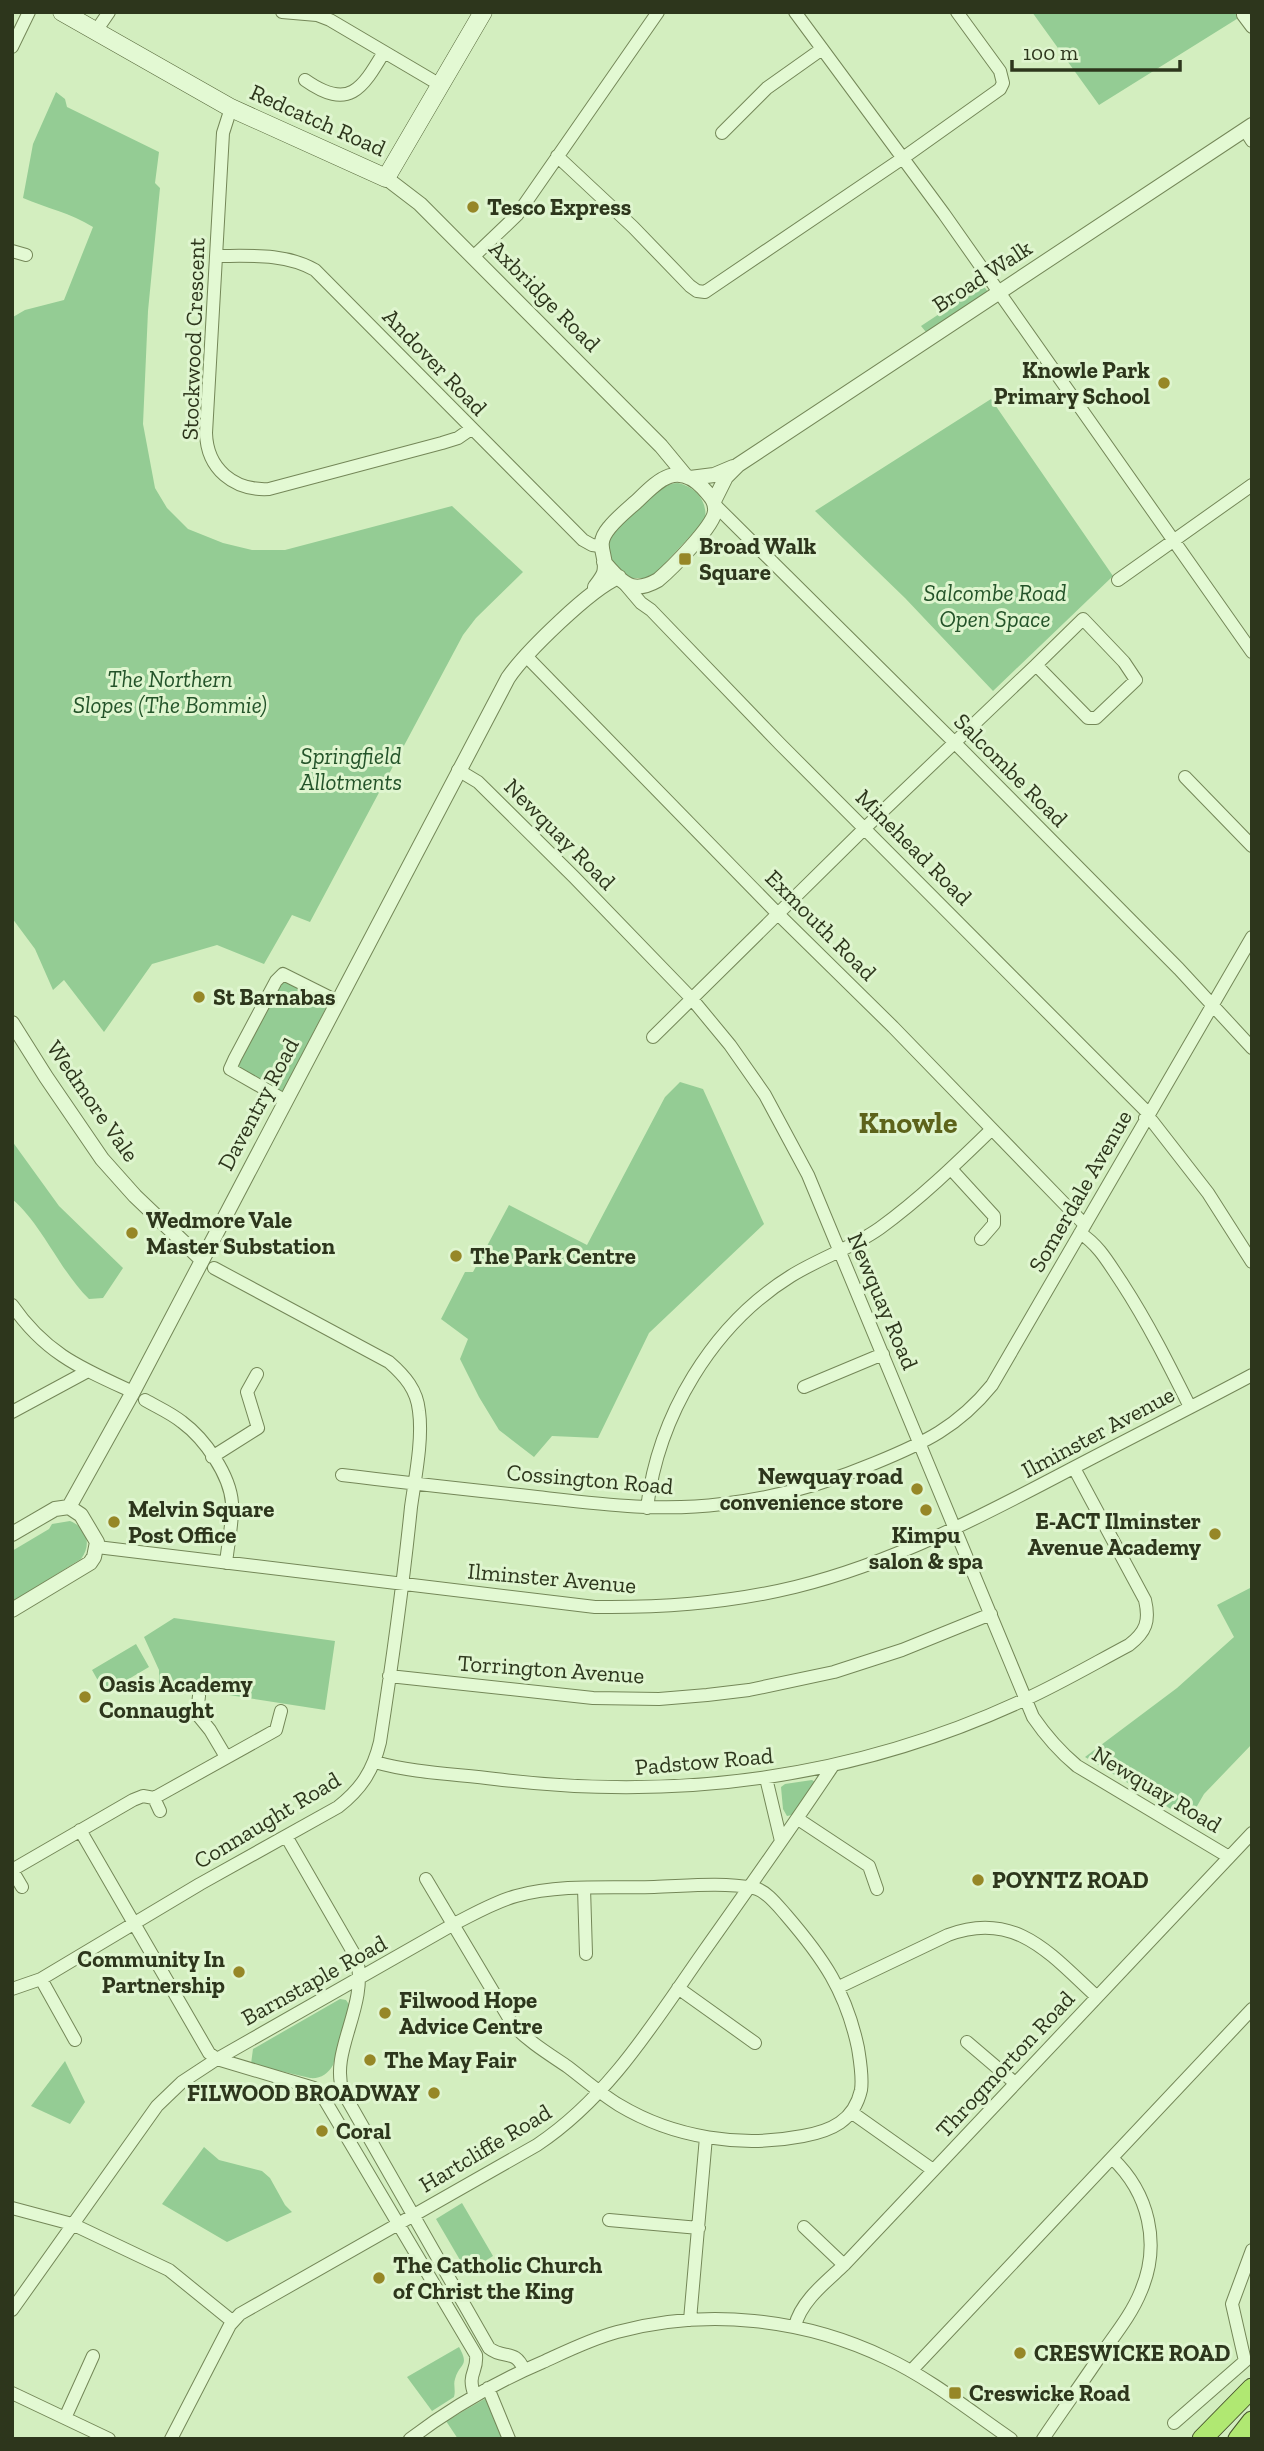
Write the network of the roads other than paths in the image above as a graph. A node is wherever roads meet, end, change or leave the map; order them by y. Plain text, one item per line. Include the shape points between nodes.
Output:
1 (29, 12) edge
2 (62, 12) edge
3 (109, 12) edge
4 (282, 12) edge
5 (483, 12) edge
6 (658, 12) edge
7 (795, 12) edge
8 (957, 12) edge
9 (1243, 15) dead end
10 (1252, 27) edge
11 (96, 32) junction
12 (12, 47) edge
13 (822, 49) junction
14 (384, 52) junction
15 (305, 80) dead end
16 (442, 86) junction
17 (231, 108) junction
18 (1249, 132) edge
19 (722, 133) dead end
20 (557, 156) junction
21 (903, 158) junction
22 (386, 178) junction
23 (12, 251) edge
24 (26, 255) dead end
25 (216, 256) junction
26 (474, 257) junction
27 (998, 292) junction
28 (471, 429) junction
29 (666, 453) junction
30 (738, 465) junction
31 (687, 477) junction
32 (657, 482) junction
33 (1252, 485) edge
34 (715, 503) junction
35 (737, 525) junction
36 (706, 530) junction
37 (1172, 542) junction
38 (600, 546) junction
39 (604, 562) junction
40 (621, 580) junction
41 (1118, 580) dead end
42 (657, 581) junction
43 (591, 593) junction
44 (651, 610) junction
45 (1252, 652) edge
46 (526, 656) junction
47 (1036, 665) junction
48 (955, 743) junction
49 (458, 770) junction
50 (1185, 777) dead end
51 (865, 828) junction
52 (1252, 846) edge
53 (778, 914) junction
54 (1252, 937) edge
55 (692, 999) junction
56 (337, 1001) junction
57 (1213, 1005) junction
58 (12, 1023) edge
59 (653, 1037) dead end
60 (1252, 1048) edge
61 (286, 1101) junction
62 (1147, 1116) junction
63 (991, 1130) junction
64 (951, 1169) junction
65 (1083, 1229) junction
66 (981, 1239) dead end
67 (840, 1252) junction
68 (201, 1259) junction
69 (1252, 1262) edge
70 (214, 1268) dead end
71 (12, 1305) edge
72 (883, 1354) junction
73 (88, 1371) junction
74 (257, 1374) dead end
75 (1252, 1375) edge
76 (804, 1387) dead end
77 (139, 1396) junction
78 (1190, 1407) junction
79 (12, 1412) edge
80 (920, 1445) junction
81 (212, 1457) junction
82 (1074, 1468) junction
83 (342, 1475) dead end
84 (414, 1484) junction
85 (69, 1507) junction
86 (647, 1507) junction
87 (956, 1528) junction
88 (12, 1534) edge
89 (97, 1547) junction
90 (226, 1563) junction
91 (403, 1584) junction
92 (12, 1610) edge
93 (990, 1614) junction
94 (389, 1676) junction
95 (199, 1696) dead end
96 (1027, 1699) junction
97 (281, 1711) dead end
98 (226, 1757) junction
99 (375, 1762) junction
100 (832, 1767) junction
101 (766, 1778) junction
102 (154, 1798) junction
103 (160, 1811) dead end
104 (798, 1819) junction
105 (80, 1830) junction
106 (1252, 1833) edge
107 (286, 1836) junction
108 (782, 1841) junction
109 (1229, 1857) junction
110 (12, 1870) edge
111 (426, 1879) dead end
112 (22, 1887) dead end
113 (584, 1888) junction
114 (748, 1888) junction
115 (877, 1889) dead end
116 (135, 1923) junction
117 (454, 1924) junction
118 (586, 1954) dead end
119 (359, 1978) junction
120 (41, 1979) junction
121 (839, 1987) junction
122 (678, 1988) junction
123 (12, 1989) edge
124 (1097, 1997) junction
125 (1252, 2010) edge
126 (75, 2040) dead end
127 (967, 2042) dead end
128 (755, 2043) dead end
129 (217, 2059) junction
130 (1015, 2083) junction
131 (601, 2092) junction
132 (851, 2112) junction
133 (706, 2137) junction
134 (1112, 2158) junction
135 (933, 2170) junction
136 (12, 2208) edge
137 (414, 2215) junction
138 (609, 2220) dead end
139 (72, 2224) junction
140 (399, 2224) junction
141 (804, 2227) dead end
142 (699, 2228) junction
143 (1252, 2250) edge
144 (844, 2265) junction
145 (12, 2310) edge
146 (690, 2320) junction
147 (232, 2321) junction
148 (795, 2326) junction
149 (93, 2356) dead end
150 (524, 2370) junction
151 (911, 2371) junction
152 (488, 2388) junction
153 (1252, 2388) edge
154 (12, 2393) edge
155 (475, 2396) junction
156 (65, 2418) junction
157 (1174, 2423) dead end
158 (1239, 2430) edge
159 (109, 2439) edge
160 (171, 2439) edge
161 (410, 2439) edge
162 (509, 2439) edge
163 (1011, 2439) edge
164 (1043, 2439) edge
165 (1202, 2439) edge
166 (1217, 2439) edge

1 - 12 street
2 - 11 main road, Redcatch Road
3 - 11 street
4 - 14 street via 317,15
5 - 16 main road, Redcatch Road
6 - 20 street
7 - 13 street
8 - 21 street via 1000,71 1003,83
9 - 10 street
11 - 17 main road, Redcatch Road
13 - 19 street via 767,88
13 - 21 street
14 - 15 street via 367,81 349,94 333,94
14 - 16 street
16 - 22 main road, Redcatch Road
17 - 22 main road, Redcatch Road
17 - 25 street, Stockwood Crescent via 223,133
18 - 27 street, Broad Walk
20 - 21 street via 690,286 705,292
20 - 26 street via 517,215
21 - 27 street
22 - 26 street, Axbridge Road via 417,200
23 - 24 street
25 - 28 street, Andover Road via 284,258 315,271
25 - 28 street, Stockwood Crescent via 205,433 214,463 226,478 249,488 269,489 458,438
26 - 29 street, Axbridge Road
27 - 30 street, Broad Walk
27 - 37 street
28 - 38 street, Andover Road via 583,540
29 - 31 street, Axbridge Road
29 - 32 street via 666,467
30 - 31 street, Broad Walk via 714,475
30 - 34 street, Broad Walk via 726,477
31 - 32 street via 667,475
31 - 34 street
32 - 38 street via 610,526
33 - 37 street
34 - 35 street, Salcombe Road
34 - 36 street
35 - 36 street via 723,522
35 - 48 street, Salcombe Road
36 - 42 street
37 - 41 street
37 - 45 street
38 - 39 street
39 - 40 street
39 - 43 street, Daventry Road via 603,575
40 - 42 street via 641,587
40 - 43 street, Daventry Road via 608,581
40 - 44 street, Minehead Road
42 - 44 street via 646,596
43 - 46 street, Daventry Road
44 - 51 street, Minehead Road
46 - 49 street, Daventry Road via 508,678
46 - 53 street, Exmouth Road
47 - 47 street via 1088,718 1096,718 1136,680 1083,619
47 - 48 street
48 - 51 street
48 - 57 street, Salcombe Road
49 - 55 street, Newquay Road via 507,810
49 - 56 street, Daventry Road
50 - 52 street
51 - 53 street
51 - 62 street, Minehead Road
53 - 55 street
53 - 63 street, Exmouth Road
54 - 57 street, Somerdale Avenue
55 - 59 street
55 - 67 street, Newquay Road via 765,1095 794,1147
56 - 61 street, Daventry Road
56 - 61 street via 284,974 235,1058 230,1069
57 - 60 street, Salcombe Road
57 - 62 street, Somerdale Avenue
58 - 68 street, Wedmore Vale via 110,1168
61 - 68 street, Daventry Road
62 - 65 street, Somerdale Avenue
62 - 69 street, Minehead Road via 1208,1193
63 - 64 street
63 - 65 street, Exmouth Road
64 - 66 street via 994,1216 994,1224
64 - 67 street via 879,1229
65 - 78 street, Exmouth Road via 1133,1299
65 - 80 street, Somerdale Avenue via 992,1385 962,1418
67 - 72 street, Newquay Road
67 - 86 street via 778,1285 711,1350 664,1434
68 - 77 street, Daventry Road
70 - 84 street, Connaught Road via 402,1373 419,1410
71 - 73 street via 49,1348
72 - 76 street
72 - 80 street, Newquay Road
73 - 77 street
73 - 79 street
74 - 81 street via 247,1392 258,1428
75 - 78 street, Ilminster Avenue
77 - 81 street via 183,1422
77 - 85 street, Daventry Road
78 - 82 street, Ilminster Avenue
80 - 86 street, Cossington Road via 849,1474 785,1493 720,1505
80 - 87 street, Newquay Road
81 - 90 street via 232,1501
82 - 87 street, Ilminster Avenue
82 - 96 street, Padstow Road via 1145,1600 1146,1626 1129,1645
83 - 84 street, Cossington Road
84 - 86 street, Cossington Road
84 - 91 street, Connaught Road
85 - 88 street via 55,1508
85 - 89 street via 88,1524
87 - 91 street, Ilminster Avenue via 834,1577 692,1604 595,1607
87 - 93 street, Newquay Road
89 - 90 street, Ilminster Avenue
89 - 92 street via 90,1563
90 - 91 street, Ilminster Avenue
91 - 94 street, Connaught Road
93 - 94 street, Torrington Avenue via 834,1672 707,1695 593,1698
93 - 96 street, Newquay Road
94 - 99 street, Connaught Road
95 - 98 street via 197,1714
96 - 100 street, Padstow Road via 920,1741
96 - 109 street, Newquay Road via 1044,1733 1077,1766
97 - 98 street via 276,1730
98 - 102 street
99 - 101 street, Padstow Road via 581,1788 687,1787
99 - 107 street, Connaught Road via 354,1794
100 - 101 street, Padstow Road
100 - 104 street, Hartcliffe Road
101 - 108 street
102 - 103 street
102 - 105 street via 138,1797
104 - 108 street, Hartcliffe Road
104 - 115 street via 869,1866
105 - 110 street
105 - 116 street
106 - 109 street, Throgmorton Road
107 - 116 street, Connaught Road
107 - 119 street via 356,1959
108 - 114 street, Hartcliffe Road
109 - 124 street, Throgmorton Road
110 - 112 street
111 - 117 street
113 - 114 street, Barnstaple Road
113 - 117 street, Barnstaple Road via 516,1896
113 - 118 street
114 - 121 street via 756,1888 779,1907
114 - 122 street, Hartcliffe Road
116 - 120 street, Connaught Road
116 - 129 street via 204,2046
117 - 119 street, Barnstaple Road
117 - 131 street via 513,2025
119 - 129 street, Barnstaple Road
119 - 137 street via 358,1999 340,2064 341,2085
120 - 123 street, Connaught Road
120 - 126 street
121 - 124 street via 948,1935 987,1928 1034,1941
121 - 132 street via 861,2071 861,2089
122 - 128 street
122 - 131 street, Hartcliffe Road
124 - 130 street, Throgmorton Road
125 - 134 street
127 - 130 street
129 - 139 street, Barnstaple Road via 157,2106
129 - 140 street via 319,2092
130 - 135 street, Throgmorton Road
131 - 133 street via 645,2118
131 - 137 street, Hartcliffe Road via 537,2145
132 - 133 street via 827,2131 782,2140
132 - 135 street
133 - 142 street
134 - 151 street
134 - 164 street via 1131,2179 1144,2204 1151,2244 1149,2267 1128,2317
135 - 144 street, Throgmorton Road
136 - 139 street
137 - 140 street, Hartcliffe Road
137 - 150 street via 489,2348 513,2355
138 - 142 street
139 - 145 street, Barnstaple Road
139 - 147 street via 169,2270
140 - 147 street, Hartcliffe Road
140 - 155 street via 476,2355 470,2383
141 - 144 street
142 - 146 street
143 - 157 street via 1232,2304 1245,2361
144 - 148 street, Throgmorton Road via 800,2311
146 - 148 street via 740,2319
146 - 150 street via 616,2333
147 - 160 street
148 - 151 street via 854,2344
149 - 156 street
150 - 152 street
151 - 163 street
152 - 155 street
152 - 162 street
153 - 158 highway
154 - 156 street
155 - 161 street
156 - 159 street
158 - 165 highway
158 - 166 highway

